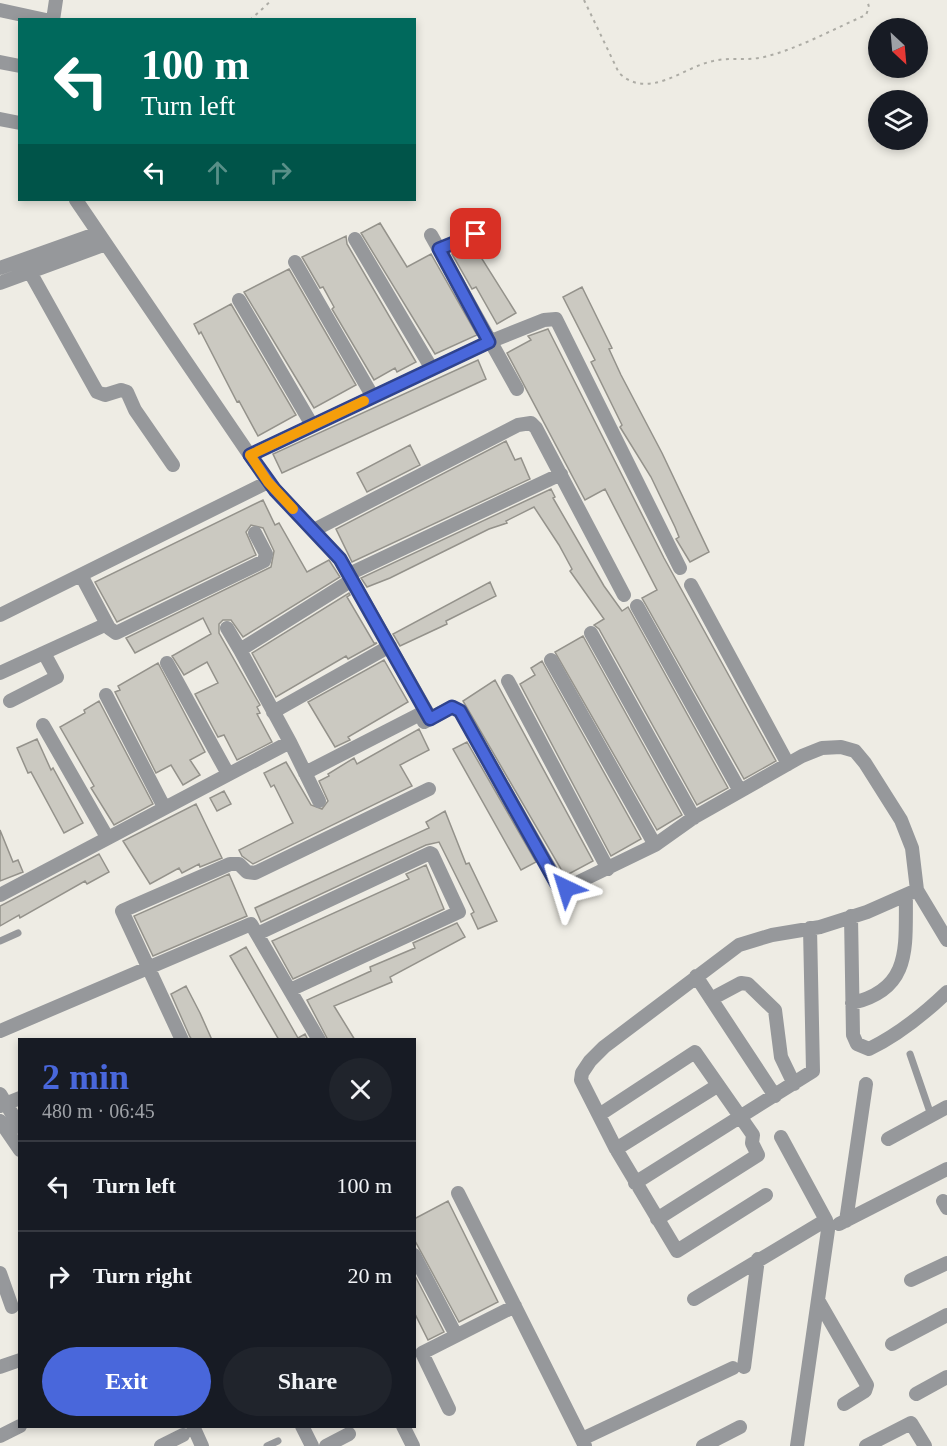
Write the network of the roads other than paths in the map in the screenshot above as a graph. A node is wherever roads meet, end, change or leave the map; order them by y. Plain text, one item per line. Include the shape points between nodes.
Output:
1 (56, 0) edge
2 (0, 10) edge
3 (37, 18) edge
4 (53, 18) edge
5 (0, 62) edge
6 (18, 66) edge
7 (0, 119) edge
8 (18, 123) edge
9 (77, 201) edge
10 (431, 235) dead end
11 (102, 239) junction
12 (355, 239) dead end
13 (492, 245) dead end
14 (439, 249) junction
15 (295, 262) dead end
16 (0, 268) edge
17 (30, 272) junction
18 (0, 283) edge
19 (239, 300) dead end
20 (489, 342) junction
21 (432, 369) junction
22 (517, 389) dead end
23 (373, 397) junction
24 (312, 425) junction
25 (250, 455) junction
26 (173, 465) dead end
27 (561, 474) junction
28 (268, 482) junction
29 (314, 530) junction
30 (255, 533) dead end
31 (680, 567) dead end
32 (81, 575) junction
33 (351, 577) junction
34 (691, 585) dead end
35 (624, 595) dead end
36 (637, 606) dead end
37 (0, 615) edge
38 (107, 624) junction
39 (227, 628) dead end
40 (591, 633) dead end
41 (390, 646) junction
42 (240, 650) junction
43 (44, 652) junction
44 (551, 660) dead end
45 (167, 663) dead end
46 (0, 673) edge
47 (508, 681) dead end
48 (106, 695) dead end
49 (10, 701) dead end
50 (273, 712) junction
51 (427, 717) junction
52 (43, 725) dead end
53 (290, 742) junction
54 (788, 764) junction
55 (305, 773) junction
56 (228, 774) junction
57 (429, 789) dead end
58 (740, 791) junction
59 (319, 801) dead end
60 (164, 807) junction
61 (694, 818) junction
62 (107, 837) junction
63 (655, 845) junction
64 (608, 868) junction
65 (912, 893) junction
66 (0, 895) edge
67 (851, 916) junction
68 (810, 928) junction
69 (18, 933) dead end
70 (257, 934) junction
71 (947, 940) edge
72 (0, 941) edge
73 (149, 968) junction
74 (696, 976) junction
75 (290, 990) junction
76 (947, 992) edge
77 (711, 999) junction
78 (852, 1003) junction
79 (0, 1030) edge
80 (181, 1038) edge
81 (318, 1038) edge
82 (910, 1054) dead end
83 (794, 1084) junction
84 (866, 1084) dead end
85 (717, 1086) junction
86 (776, 1096) junction
87 (18, 1098) edge
88 (2, 1102) edge
89 (947, 1107) edge
90 (599, 1115) junction
91 (932, 1115) junction
92 (741, 1118) junction
93 (0, 1121) edge
94 (18, 1124) edge
95 (781, 1137) dead end
96 (888, 1138) dead end
97 (18, 1147) edge
98 (616, 1149) junction
99 (947, 1169) edge
100 (635, 1183) junction
101 (458, 1193) dead end
102 (766, 1195) dead end
103 (657, 1219) junction
104 (846, 1221) junction
105 (827, 1225) junction
106 (416, 1259) edge
107 (758, 1259) junction
108 (947, 1263) edge
109 (0, 1273) edge
110 (911, 1280) dead end
111 (694, 1299) dead end
112 (818, 1300) junction
113 (515, 1306) junction
114 (10, 1307) edge
115 (947, 1315) edge
116 (456, 1335) junction
117 (892, 1344) dead end
118 (18, 1361) edge
119 (0, 1367) edge
120 (947, 1377) edge
121 (916, 1394) dead end
122 (844, 1404) dead end
123 (449, 1408) dead end
124 (18, 1427) edge
125 (740, 1427) dead end
126 (303, 1428) edge
127 (404, 1428) edge
128 (186, 1433) edge
129 (0, 1436) edge
130 (350, 1436) edge
131 (278, 1441) dead end
132 (584, 1443) edge
133 (161, 1446) edge
134 (202, 1446) edge
135 (267, 1446) edge
136 (312, 1446) edge
137 (326, 1446) edge
138 (413, 1446) edge
139 (703, 1446) edge
140 (797, 1446) edge
141 (866, 1446) edge
142 (925, 1446) edge

1 - 4 street
2 - 3 street
5 - 6 street
7 - 8 street
9 - 11 street
10 - 14 street
11 - 16 street
11 - 17 street
11 - 25 street
12 - 21 street
13 - 14 lane via 476,234
14 - 20 street
15 - 23 street
17 - 18 street
17 - 26 street via 97,392 105,395 125,390
19 - 24 street
20 - 21 street
20 - 22 street
20 - 31 street via 556,319
21 - 23 street
23 - 24 street
24 - 25 street
25 - 28 street
27 - 29 street via 536,428 526,422
27 - 33 street
27 - 35 street
28 - 29 street
28 - 32 street
29 - 33 street
30 - 38 street via 266,554 264,561 121,632 111,631
32 - 37 street
32 - 38 street
33 - 41 street
33 - 42 street
34 - 54 street
36 - 58 street
38 - 43 street
39 - 42 street
40 - 61 street
41 - 50 street
41 - 51 street
42 - 50 street
43 - 46 street
43 - 49 street via 57,677
44 - 63 street
45 - 56 street
47 - 64 street
48 - 60 street
50 - 53 street
51 - 55 street
51 - 64 street via 452,707 460,711 558,886 566,888
52 - 62 street
53 - 55 street
53 - 56 street
54 - 58 street
54 - 65 street via 822,748 855,751 910,837
55 - 59 street
56 - 60 street
57 - 73 street via 255,873 247,872 239,864 230,864 125,909 122,914
58 - 61 street
60 - 62 street
61 - 63 street
62 - 66 street
63 - 64 street
65 - 67 street
65 - 71 street
65 - 78 street via 900,972 875,994
67 - 68 street
67 - 78 street
68 - 74 street via 739,945
68 - 83 street via 814,1068
69 - 72 lane
70 - 73 street via 250,924
70 - 75 street
70 - 75 street via 432,854 458,913
73 - 79 street
73 - 80 street
74 - 77 street
74 - 90 street via 590,1060 581,1080
75 - 81 street
76 - 78 street via 904,1028 869,1049 856,1044
77 - 83 street via 741,983 748,984 772,1005 777,1017 780,1057
77 - 86 street
82 - 91 lane
83 - 86 street
84 - 104 street
85 - 90 street via 695,1052
85 - 92 street
85 - 98 street
86 - 92 street
87 - 88 street
88 - 94 street
89 - 91 street
90 - 98 street
91 - 96 street
92 - 100 street
92 - 103 street via 753,1135 752,1143 758,1154
93 - 97 street
95 - 105 street
98 - 100 street
99 - 104 street
100 - 103 street
101 - 113 street
102 - 103 street via 680,1251 674,1249
104 - 105 street
105 - 107 street
105 - 112 street
106 - 116 street
107 - 111 street
107 - 132 street via 739,1367
108 - 110 street
109 - 114 street
112 - 122 street via 867,1385 866,1391
112 - 140 street
113 - 116 street
113 - 132 street
115 - 117 street
116 - 123 street via 422,1353
118 - 119 street
120 - 121 street
124 - 129 street
125 - 139 street
126 - 136 street
127 - 138 street
128 - 133 street
128 - 134 street
130 - 137 street
131 - 135 lane
141 - 142 street via 911,1423

